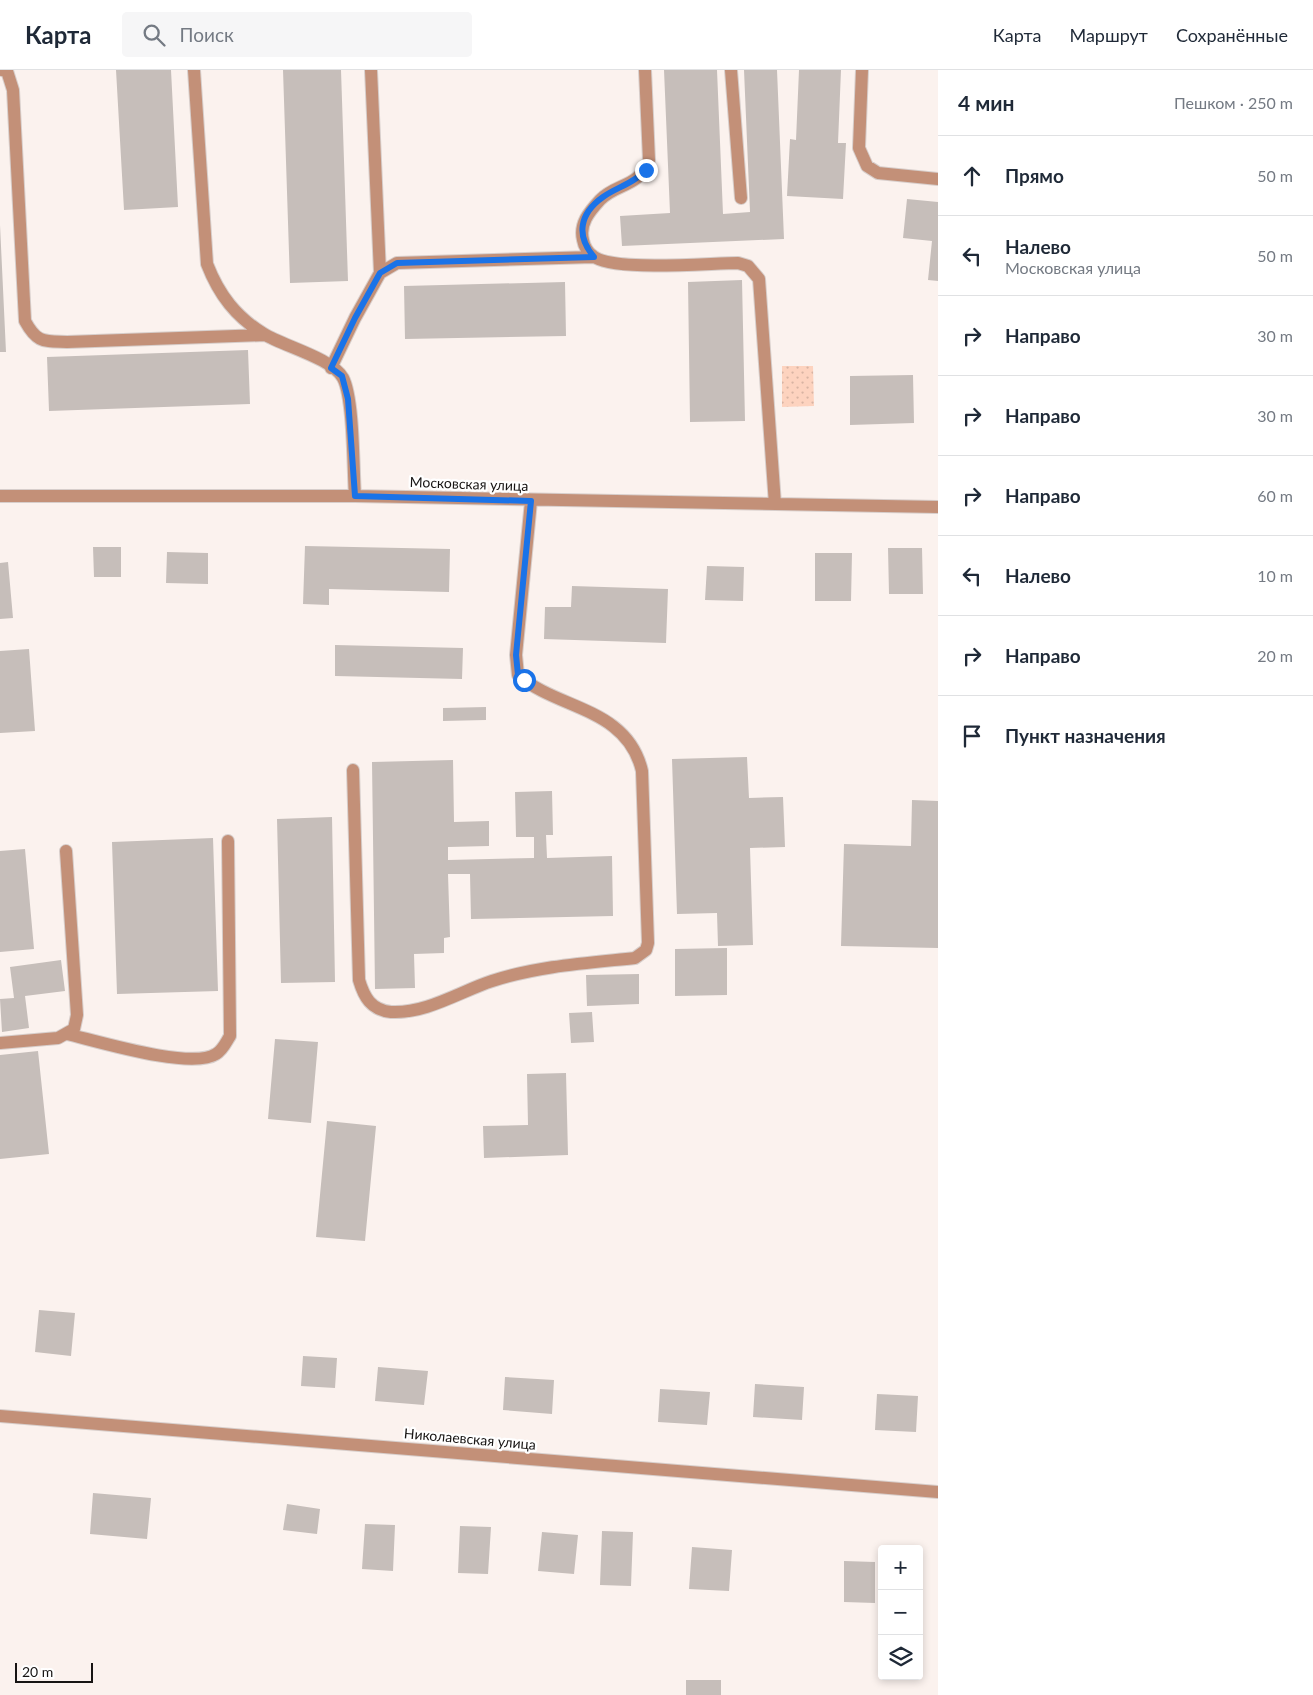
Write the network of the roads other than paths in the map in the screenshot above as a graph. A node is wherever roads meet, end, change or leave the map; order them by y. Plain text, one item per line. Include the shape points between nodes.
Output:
1 (2, 70) edge
2 (194, 70) edge
3 (371, 70) edge
4 (645, 70) edge
5 (730, 70) edge
6 (862, 70) edge
7 (938, 179) edge
8 (741, 198) dead end
9 (594, 257) junction
10 (380, 273) junction
11 (265, 335) junction
12 (331, 368) junction
13 (0, 496) edge
14 (355, 496) junction
15 (531, 501) junction
16 (775, 504) junction
17 (938, 507) edge
18 (352, 770) dead end
19 (228, 841) dead end
20 (66, 851) dead end
21 (67, 1034) junction
22 (0, 1043) edge
23 (0, 1416) edge
24 (938, 1492) edge

1 - 11 street via 7,71 13,90 25,321 32,335 41,341 66,342
2 - 11 street via 207,264 215,285 236,314
3 - 10 street
4 - 9 street via 649,160 646,170 638,178 602,198 586,216 581,231 584,246
5 - 8 street
6 - 7 street via 859,148 867,166 878,173
9 - 10 street via 397,263
9 - 16 street via 623,266 738,263 748,266 758,278
10 - 12 street
11 - 12 street via 317,357
12 - 14 street via 342,376 348,399
13 - 14 street, Московская улица
14 - 15 street, Московская улица
15 - 16 street, Московская улица
15 - 18 street via 516,655 518,675 597,714 619,730 639,758 646,950 635,958 544,968 501,979 413,1010 392,1012 377,1009 364,998 359,980
16 - 17 street, Московская улица
19 - 21 street via 230,1036 222,1049 209,1056 181,1058
20 - 21 street via 77,1015 74,1029
21 - 22 street via 58,1038
23 - 24 street, Николаевская улица

